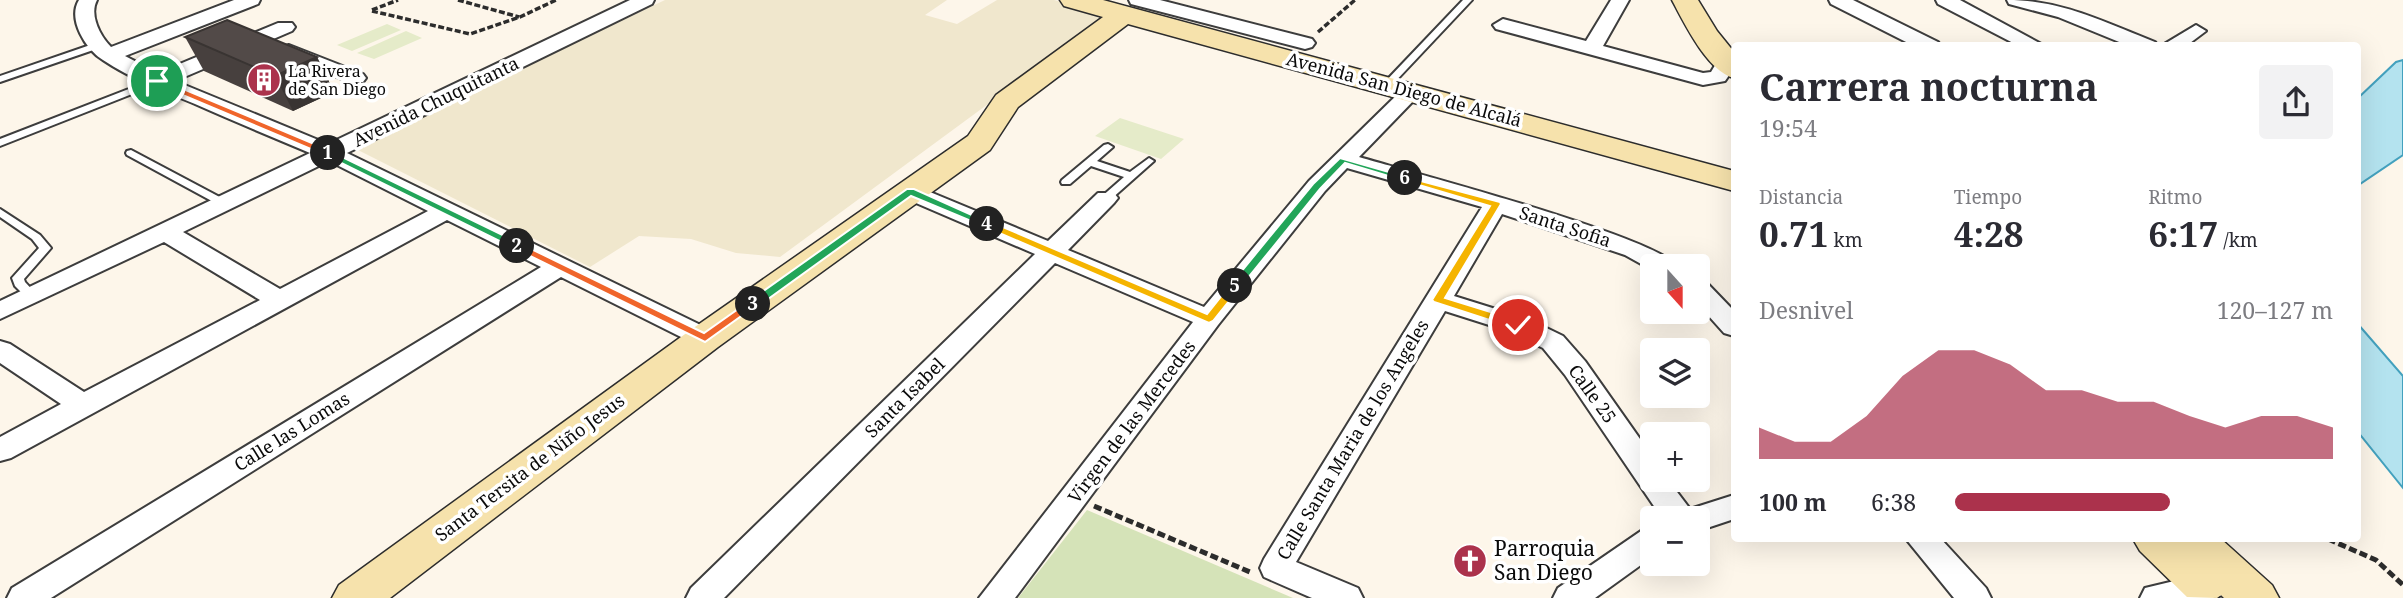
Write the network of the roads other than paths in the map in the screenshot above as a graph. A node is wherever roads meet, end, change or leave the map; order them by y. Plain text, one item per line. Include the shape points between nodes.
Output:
1 (88, 0) edge
2 (645, 0) edge
3 (1073, 0) edge
4 (1468, 0) edge
5 (1620, 0) edge
6 (1685, 0) edge
7 (1838, 0) edge
8 (1945, 0) edge
9 (2016, 0) edge
10 (2058, 0) edge
11 (2067, 0) edge
12 (242, 1) edge
13 (1128, 6) edge
14 (1503, 25) dead end
15 (285, 27) dead end
16 (1208, 27) junction
17 (2196, 31) dead end
18 (258, 38) junction
19 (1923, 42) edge
20 (2018, 42) edge
21 (2138, 42) edge
22 (2178, 42) edge
23 (1305, 43) road end
24 (1592, 47) junction
25 (104, 50) junction
26 (1731, 65) edge
27 (356, 78) dead end
28 (0, 79) edge
29 (157, 81) junction
30 (1399, 88) junction
31 (0, 144) edge
32 (1108, 147) dead end
33 (131, 153) dead end
34 (330, 153) junction
35 (1343, 160) junction
36 (1149, 161) dead end
37 (1089, 162) junction
38 (1132, 177) junction
39 (1731, 180) edge
40 (1066, 181) dead end
41 (910, 192) junction
42 (1106, 198) joint
43 (225, 204) junction
44 (1496, 204) junction
45 (446, 211) junction
46 (0, 212) edge
47 (165, 232) junction
48 (1053, 252) junction
49 (1642, 254) edge
50 (559, 267) junction
51 (32, 296) junction
52 (279, 300) junction
53 (1438, 300) junction
54 (1710, 302) edge
55 (0, 311) edge
56 (1209, 319) junction
57 (1731, 324) edge
58 (705, 338) junction
59 (0, 350) edge
60 (83, 405) junction
61 (0, 450) edge
62 (1640, 462) edge
63 (1731, 508) edge
64 (1710, 515) edge
65 (1925, 542) edge
66 (2160, 542) edge
67 (2193, 542) edge
68 (1640, 548) edge
69 (1276, 568) joint
70 (2228, 590) edge
71 (24, 598) edge
72 (355, 598) edge
73 (703, 598) edge
74 (996, 598) edge
75 (1346, 598) edge
76 (1570, 598) edge
77 (1974, 598) edge
78 (2157, 598) edge

1 - 25 street via 87,24 93,40
2 - 34 street, Avenida Chuquitanta
3 - 13 street, Avenida San Diego de Alcalá
4 - 30 lane
5 - 24 street
6 - 26 street via 1705,35
7 - 19 street
8 - 20 street
9 - 21 street via 2065,13
10 - 11 street
12 - 25 street
13 - 16 street, Avenida San Diego de Alcalá
13 - 41 street, Santa Tersita de Niño Jesus via 1007,101 979,143
14 - 24 street
15 - 18 street
16 - 23 street
16 - 30 street, Avenida San Diego de Alcalá
17 - 22 street
18 - 27 street
18 - 29 street
24 - 26 street via 1703,79 1718,77
25 - 28 lane
25 - 29 street
29 - 31 lane
29 - 34 street
30 - 35 street, Virgen de las Mercedes
30 - 39 street, Avenida San Diego de Alcalá
32 - 37 lane
33 - 43 lane
34 - 43 street, Avenida Chuquitanta
34 - 45 street
35 - 44 street, Santa Sofia
35 - 56 street, Virgen de las Mercedes
36 - 38 lane
37 - 38 lane
37 - 40 lane
38 - 42 lane
41 - 48 street
41 - 58 street, Santa Tersita de Niño Jesus
42 - 48 street, Santa Isabel
43 - 47 street, Avenida Chuquitanta
44 - 49 street, Santa Sofia
44 - 53 street, Calle Santa Maria de los Angeles
45 - 50 street
45 - 52 street
46 - 51 lane via 46,247 18,278
47 - 51 street, Avenida Chuquitanta
47 - 52 street
48 - 56 street
48 - 73 street, Santa Isabel
50 - 58 street
50 - 71 street, Calle las Lomas
51 - 55 street, Avenida Chuquitanta
52 - 60 street
53 - 62 street, Calle 25 via 1518,325 1553,342
53 - 69 street, Calle Santa Maria de los Angeles
54 - 57 street
56 - 74 street, Virgen de las Mercedes
58 - 72 street, Santa Tersita de Niño Jesus
59 - 60 street
60 - 61 street
63 - 64 street
65 - 77 street
66 - 70 street
67 - 70 street
68 - 76 street
69 - 75 street
70 - 78 street

